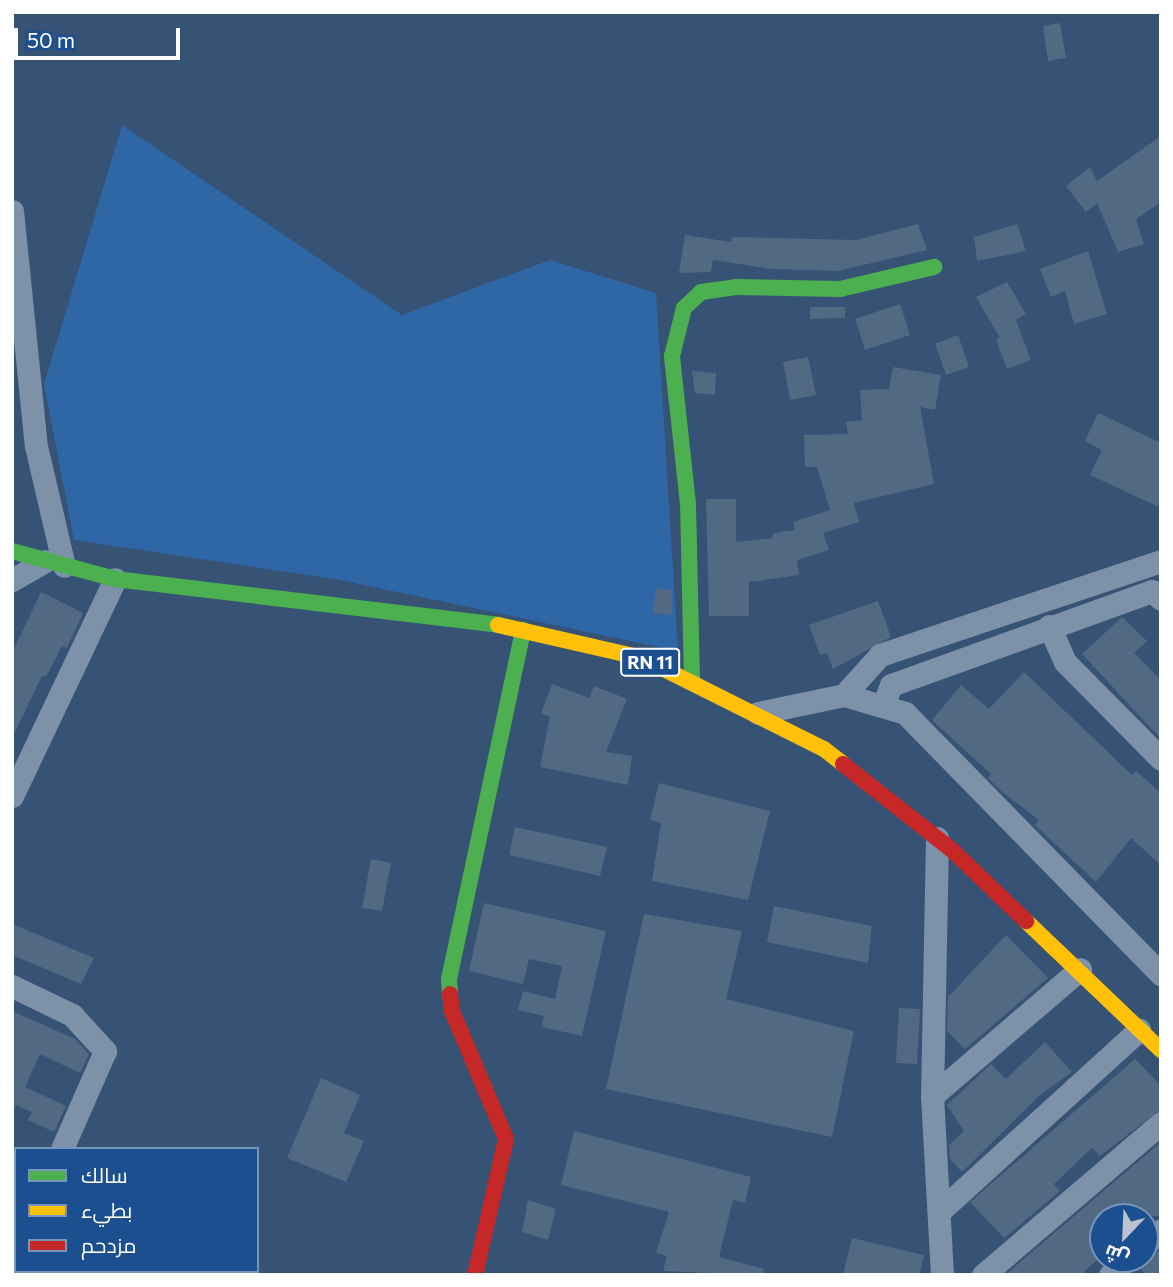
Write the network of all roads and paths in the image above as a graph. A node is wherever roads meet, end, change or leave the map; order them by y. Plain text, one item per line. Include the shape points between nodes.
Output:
1 (12, 211) edge
2 (934, 267) dead end
3 (13, 552) edge
4 (1161, 561) edge
5 (54, 564) junction
6 (115, 579) junction
7 (12, 580) edge
8 (1161, 599) edge
9 (1049, 626) junction
10 (523, 630) junction
11 (861, 670) junction
12 (692, 680) junction
13 (844, 695) junction
14 (884, 703) junction
15 (758, 713) junction
16 (1161, 760) edge
17 (12, 796) edge
18 (937, 838) junction
19 (1080, 969) junction
20 (1161, 974) edge
21 (12, 986) edge
22 (1139, 1030) junction
23 (1161, 1050) edge
24 (932, 1096) junction
25 (1161, 1123) edge
26 (63, 1147) edge
27 (941, 1210) junction
28 (475, 1275) edge
29 (942, 1275) edge
30 (983, 1275) edge

1 - 5 street via 36,446
2 - 12 street via 840,289 736,287 701,292 684,307 672,356 688,504
3 - 5 street, RN 11
4 - 11 street via 880,655
5 - 6 street, RN 11
5 - 7 street
6 - 10 street, RN 11
6 - 17 street
8 - 9 street via 1152,591
9 - 14 street via 891,685
9 - 16 street via 1065,662
10 - 12 street, RN 11 via 642,658
10 - 28 street via 449,979 452,1011 506,1139
11 - 13 street
11 - 14 street
12 - 15 street, RN 11
13 - 14 street
13 - 15 street
14 - 20 street via 905,713
15 - 18 street, RN 11 via 824,749
18 - 19 street, RN 11
18 - 24 street
19 - 22 street, RN 11
19 - 24 street
21 - 26 street via 72,1015 105,1051
22 - 23 street, RN 11
22 - 27 street
24 - 27 street
25 - 30 street
27 - 29 street

